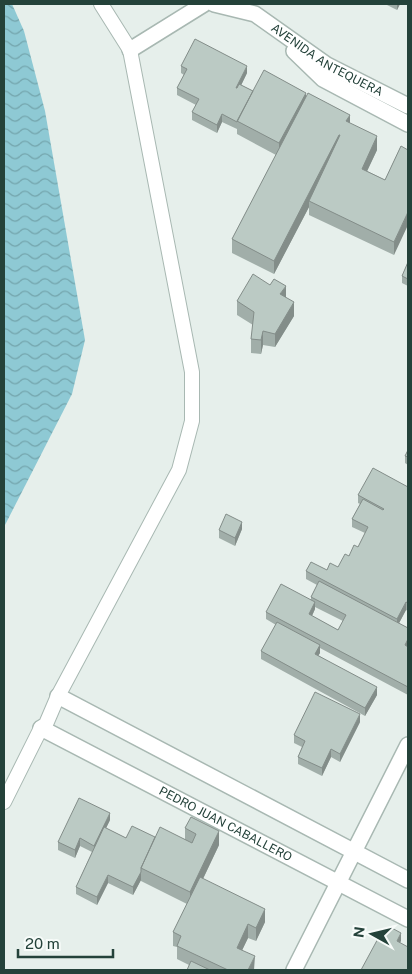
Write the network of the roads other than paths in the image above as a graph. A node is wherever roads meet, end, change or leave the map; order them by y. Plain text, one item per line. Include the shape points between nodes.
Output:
1 (101, 4) edge
2 (204, 4) edge
3 (214, 4) edge
4 (258, 9) edge
5 (130, 50) junction
6 (408, 106) edge
7 (408, 124) edge
8 (58, 696) junction
9 (41, 728) junction
10 (408, 745) edge
11 (4, 802) edge
12 (355, 852) junction
13 (408, 880) edge
14 (339, 882) junction
15 (408, 919) edge
16 (294, 970) edge

1 - 5 lane
2 - 5 street
3 - 4 street
4 - 6 street, AVENIDA ANTEQUERA via 327,65
4 - 7 street, AVENIDA ANTEQUERA via 323,79
5 - 8 lane via 192,372 192,421 179,470
8 - 9 lane via 46,724
8 - 12 street
9 - 11 lane
9 - 14 street, PEDRO JUAN CABALLERO
10 - 12 street
12 - 13 street
12 - 14 street
14 - 15 street, PEDRO JUAN CABALLERO
14 - 16 street

